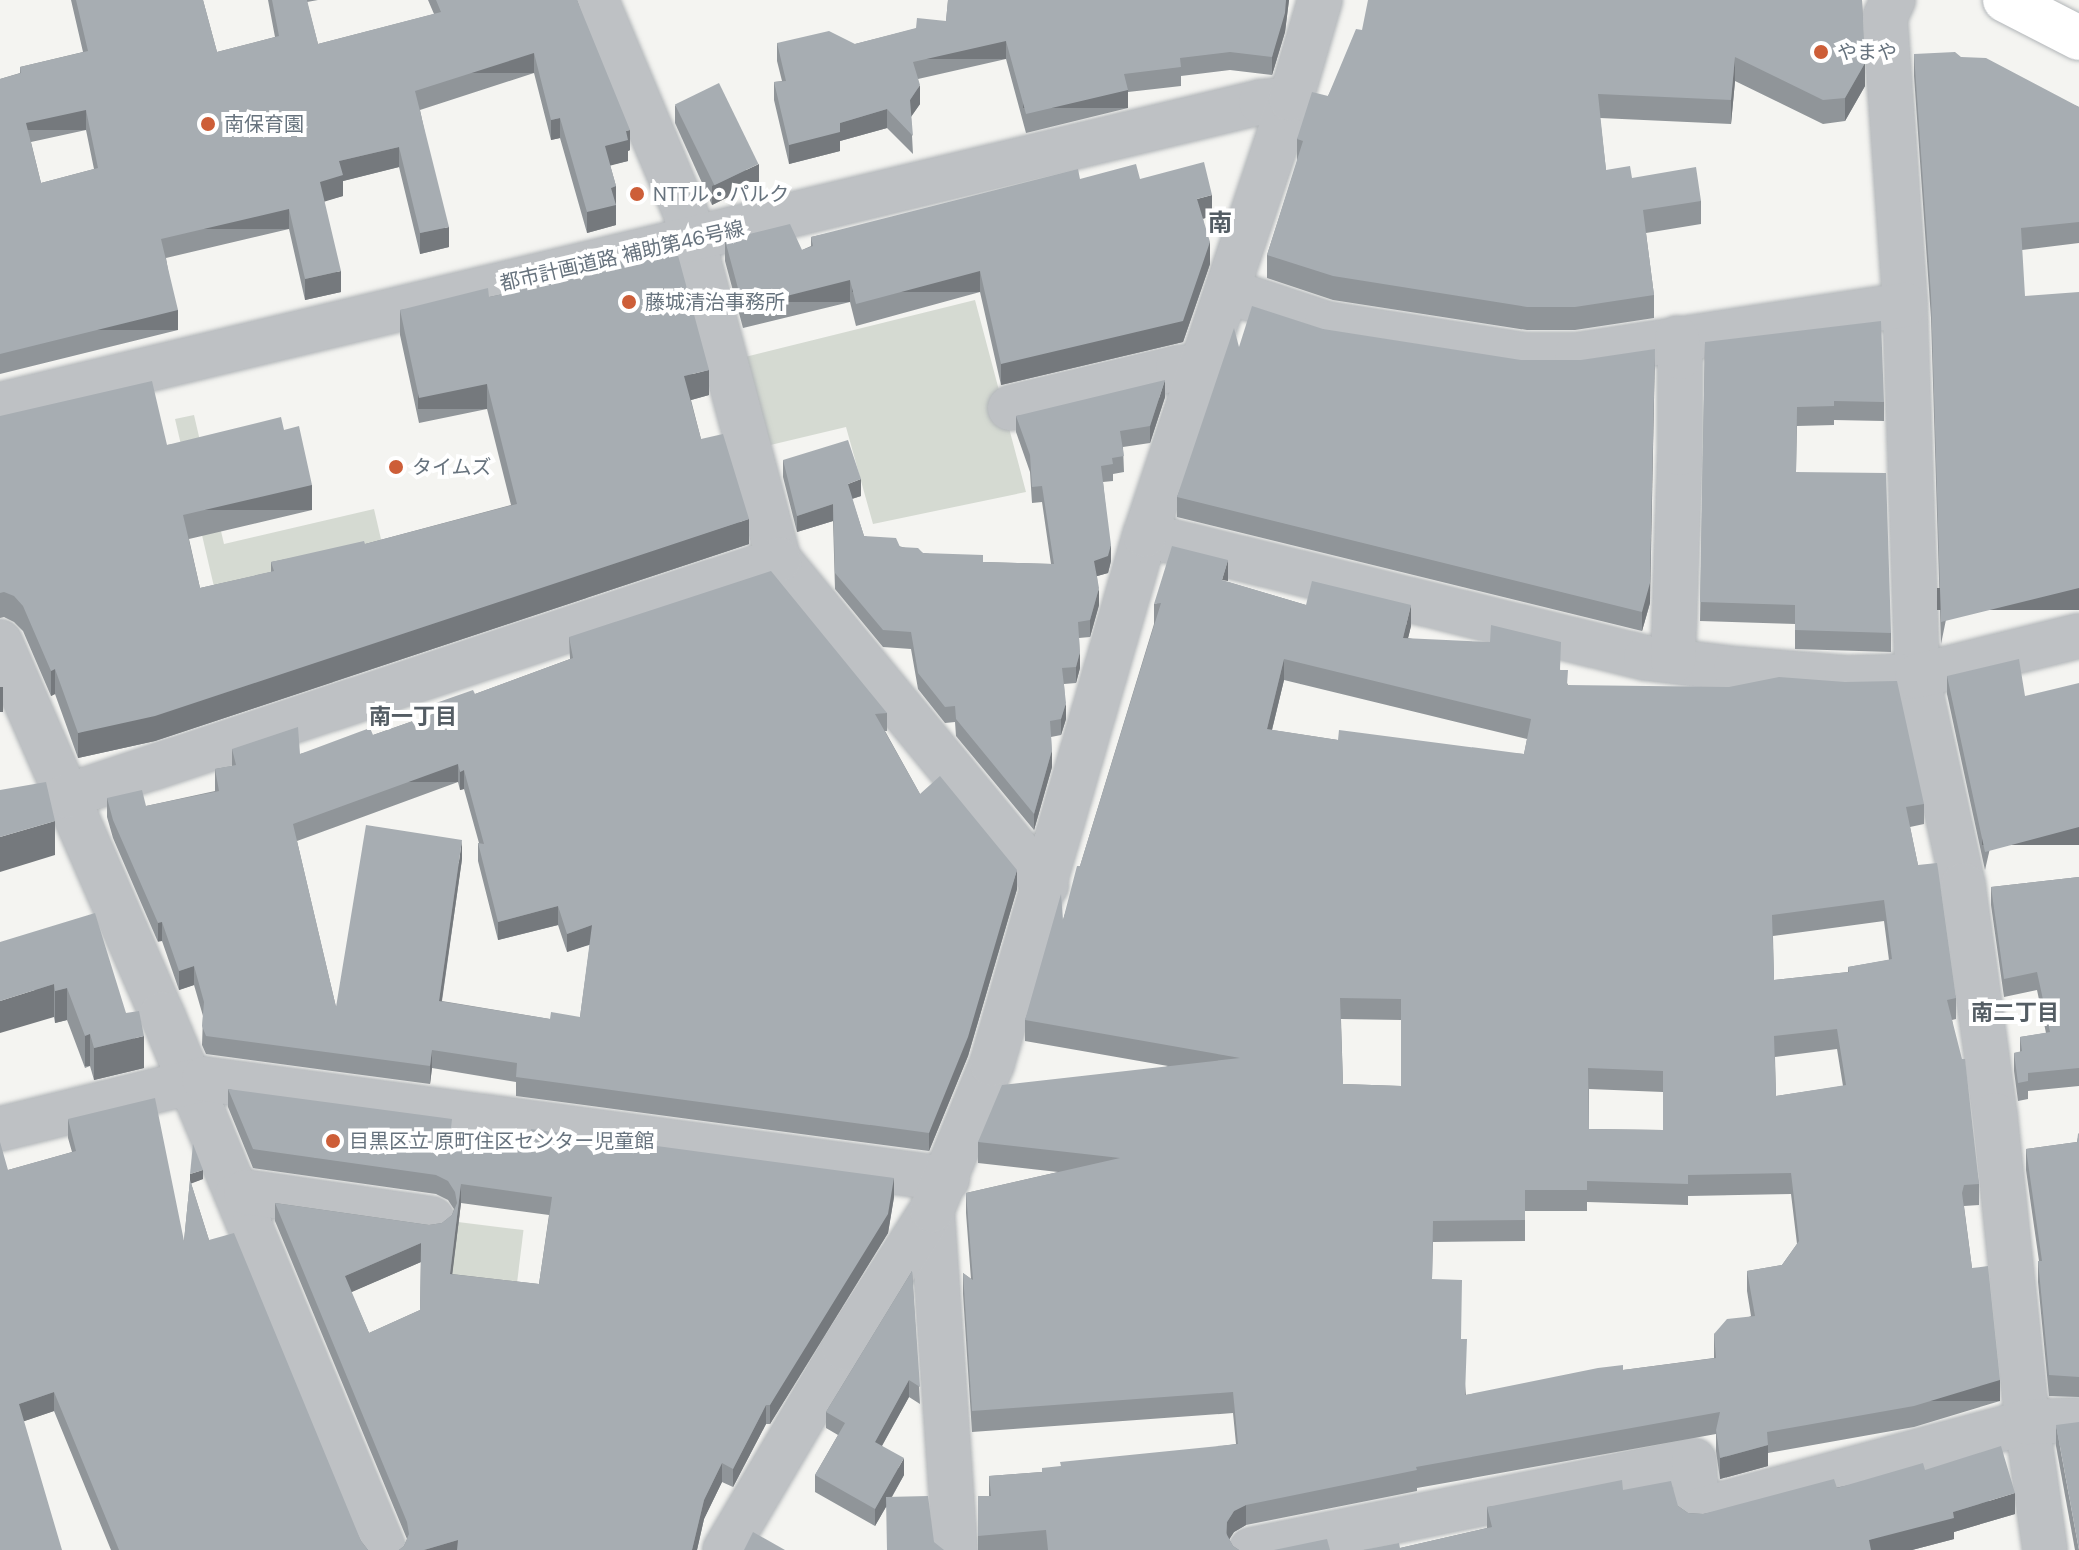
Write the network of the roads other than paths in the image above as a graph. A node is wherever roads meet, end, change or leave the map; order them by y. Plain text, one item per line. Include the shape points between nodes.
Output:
1 (596, 0) edge
2 (1320, 0) edge
3 (1893, 0) edge
4 (2005, 0) edge
5 (2079, 38) edge
6 (1291, 99) junction
7 (690, 240) junction
8 (1227, 291) junction
9 (1905, 305) junction
10 (1677, 338) junction
11 (1200, 366) junction
12 (0, 405) edge
13 (1010, 408) dead end
14 (1145, 535) junction
15 (779, 560) junction
16 (2079, 636) edge
17 (0, 642) edge
18 (1673, 661) junction
19 (1917, 676) junction
20 (17, 725) edge
21 (67, 796) junction
22 (1046, 885) junction
23 (190, 1082) junction
24 (0, 1129) edge
25 (939, 1194) junction
26 (237, 1195) junction
27 (432, 1219) dead end
28 (2079, 1420) edge
29 (2027, 1422) junction
30 (384, 1550) edge
31 (725, 1550) edge
32 (955, 1550) edge
33 (1251, 1550) edge
34 (2045, 1550) edge

1 - 7 street via 686,214
2 - 6 street
3 - 9 street via 1885,17
4 - 5 main road
6 - 7 street, 都市計画道路 補助第46号線
6 - 8 street
7 - 12 street, 都市計画道路 補助第46号線
7 - 15 street
8 - 10 street via 1327,324 1525,355 1577,355
8 - 11 street
9 - 10 street
9 - 19 street
10 - 18 street via 1680,453
11 - 13 street
11 - 14 street
14 - 18 street
14 - 22 street
15 - 21 street
15 - 22 street
16 - 19 street
17 - 20 street
18 - 19 street via 1847,678
19 - 29 street via 1963,885 1995,1115
20 - 21 street
21 - 23 street
22 - 25 street via 992,1064
23 - 24 street
23 - 25 street via 204,1079 313,1093
23 - 26 street
25 - 31 street
25 - 32 street
26 - 27 street via 246,1192
26 - 30 street
28 - 29 street
29 - 33 street via 1697,1511 1694,1461
29 - 34 street

